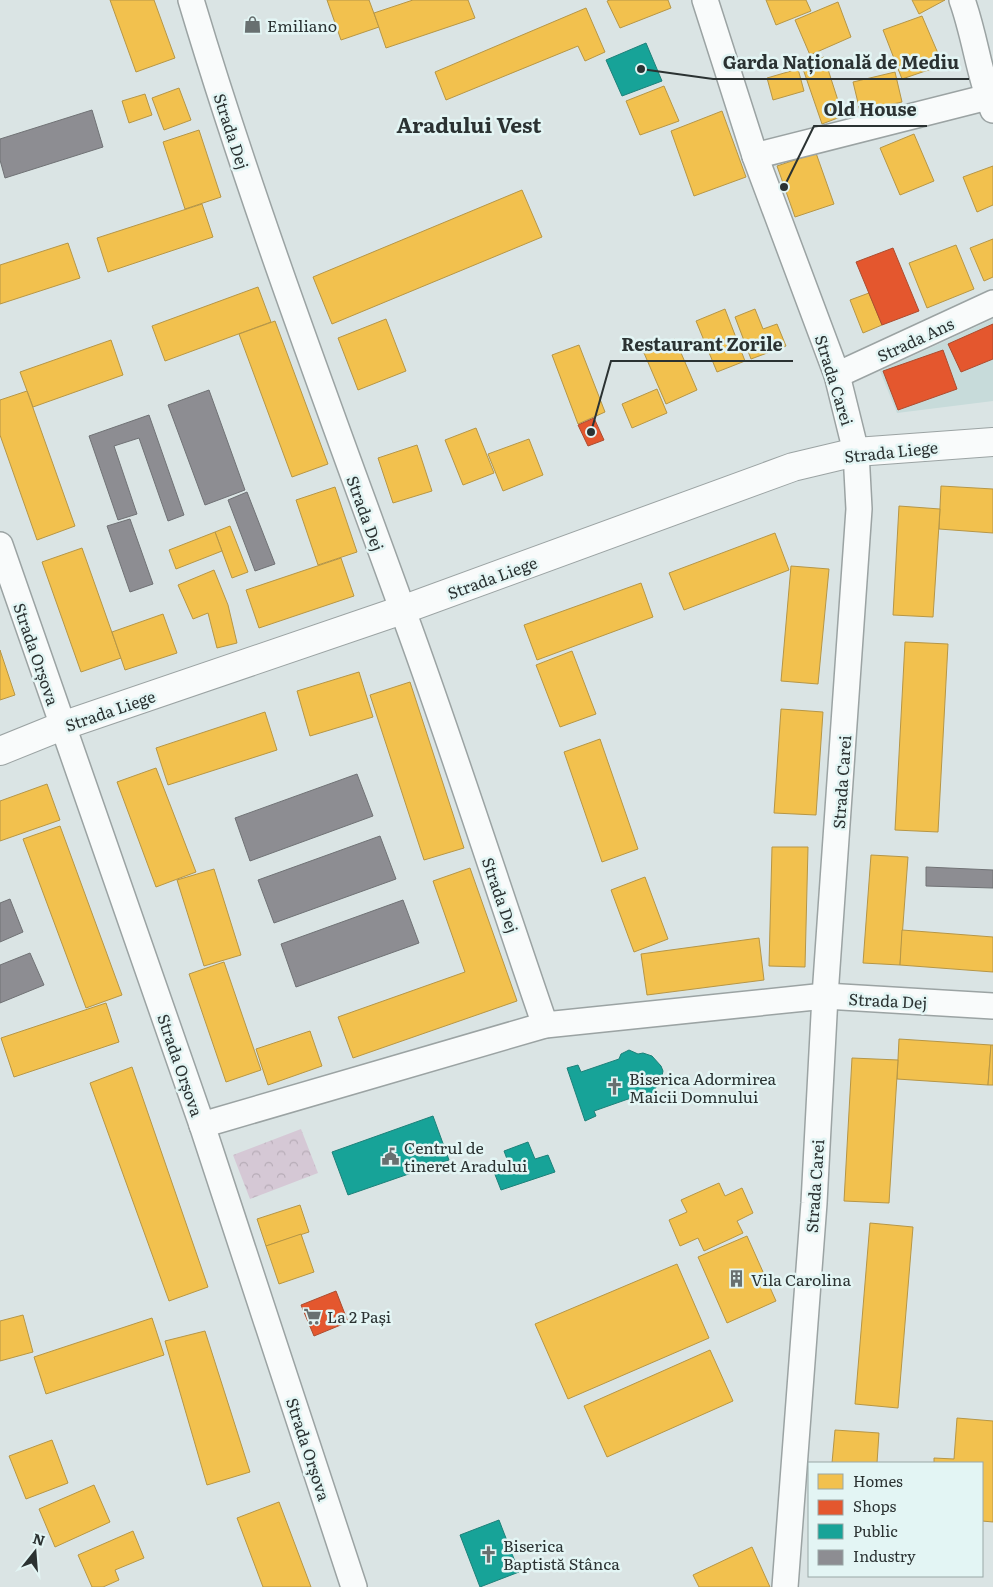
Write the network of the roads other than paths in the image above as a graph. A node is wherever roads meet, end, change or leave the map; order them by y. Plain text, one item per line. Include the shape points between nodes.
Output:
1 (191, 0) edge
2 (705, 0) edge
3 (962, 0) edge
4 (990, 104) edge
5 (755, 156) junction
6 (993, 303) edge
7 (837, 375) junction
8 (993, 442) edge
9 (856, 452) junction
10 (0, 545) edge
11 (402, 610) junction
12 (62, 726) junction
13 (0, 751) edge
14 (825, 996) junction
15 (993, 1006) edge
16 (546, 1025) junction
17 (202, 1125) junction
18 (354, 1587) edge
19 (784, 1587) edge

1 - 11 street, Strada Dej via 270,244
2 - 5 street, Strada Carei
3 - 4 street
4 - 5 street
5 - 7 street, Strada Carei
6 - 7 street, Strada Ans
7 - 9 street, Strada Carei
8 - 9 street, Strada Liege
9 - 11 street, Strada Liege via 793,467
9 - 14 street, Strada Carei via 859,509
10 - 12 street, Strada Orșova
11 - 12 street, Strada Liege
11 - 16 street, Strada Dej
12 - 13 street, Strada Liege
12 - 17 street, Strada Orșova
14 - 15 street, Strada Dej
14 - 16 street, Strada Dej
14 - 19 street, Strada Carei via 814,1203
16 - 17 street, Strada Dej
17 - 18 street, Strada Orșova

